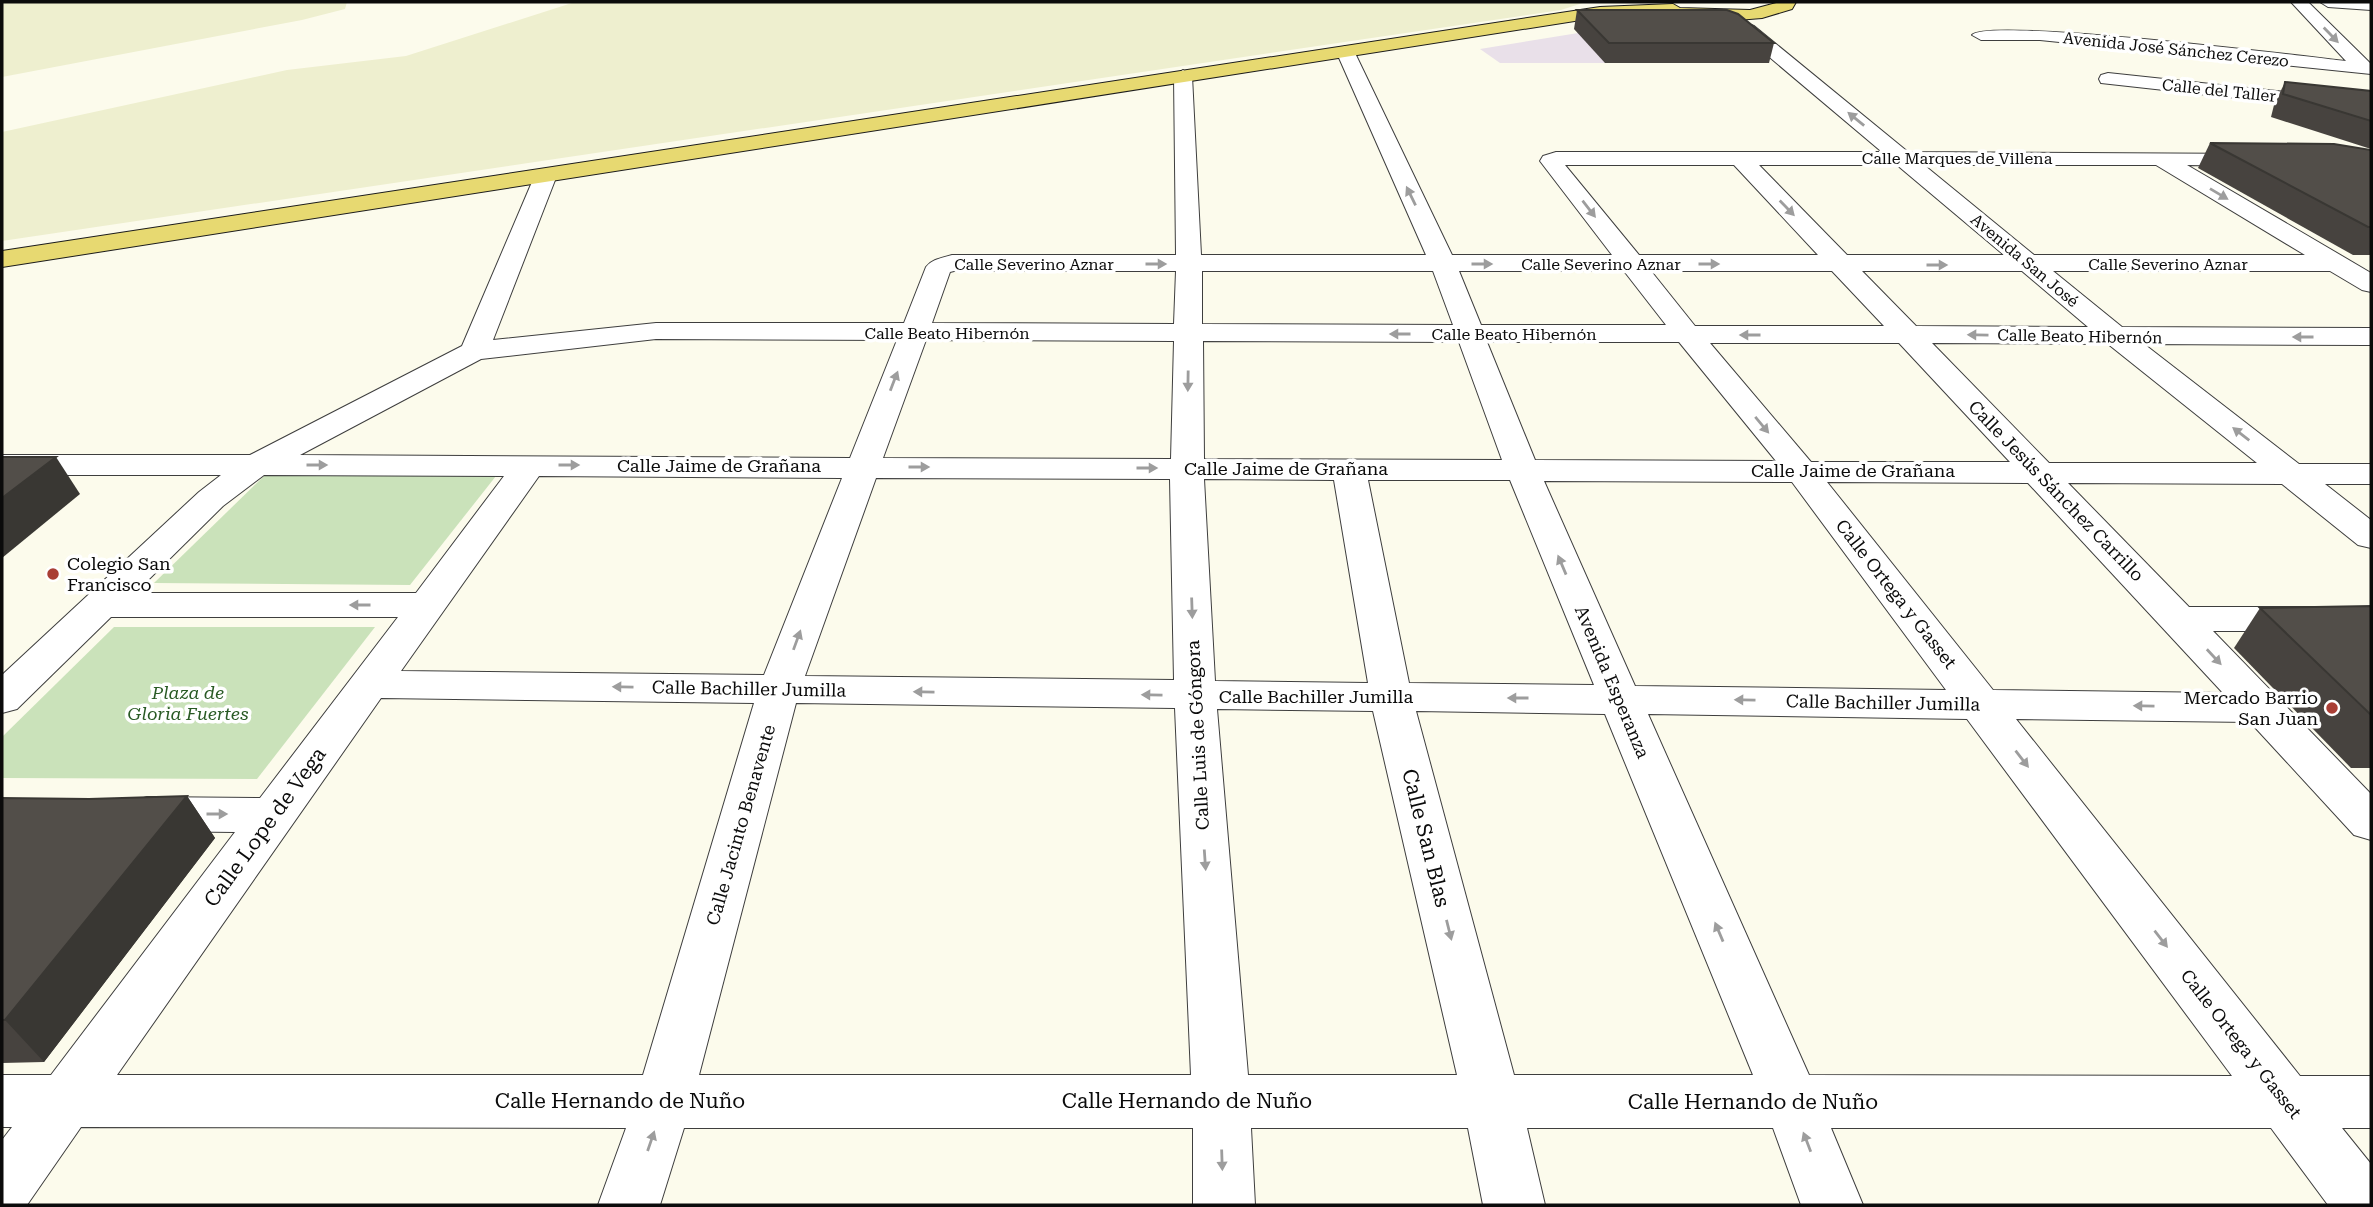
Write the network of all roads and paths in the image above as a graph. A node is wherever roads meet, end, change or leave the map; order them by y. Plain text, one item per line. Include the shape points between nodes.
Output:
1 (1619, 2) edge
2 (1646, 2) edge
3 (1788, 2) edge
4 (2299, 2) edge
5 (2328, 2) edge
6 (2371, 5) edge
7 (1673, 9) junction
8 (1600, 12) junction
9 (1707, 13) joint
10 (1753, 22) junction
11 (1981, 35) dead end
12 (1345, 51) junction
13 (2255, 57) junction
14 (2367, 68) edge
15 (1184, 76) junction
16 (2108, 79) dead end
17 (2283, 97) junction
18 (2371, 107) edge
19 (1904, 158) junction
20 (2160, 158) junction
21 (1556, 159) joint
22 (1740, 159) junction
23 (2281, 159) edge
24 (546, 174) junction
25 (2, 259) edge
26 (2334, 263) junction
27 (1189, 264) junction
28 (1443, 264) junction
29 (1633, 264) junction
30 (2031, 264) junction
31 (1841, 265) junction
32 (2371, 284) edge
33 (912, 332) junction
34 (1189, 334) junction
35 (1471, 334) junction
36 (1907, 334) junction
37 (1688, 335) junction
38 (2371, 336) edge
39 (2118, 337) junction
40 (474, 351) junction
41 (2, 465) edge
42 (256, 465) junction
43 (530, 465) junction
44 (861, 467) junction
45 (1187, 468) junction
46 (1349, 469) junction
47 (1523, 471) junction
48 (1801, 471) junction
49 (2038, 472) junction
50 (2291, 474) junction
51 (2371, 474) edge
52 (2371, 537) edge
53 (101, 605) junction
54 (428, 606) junction
55 (2177, 619) junction
56 (2371, 619) edge
57 (370, 684) junction
58 (779, 689) junction
59 (1195, 696) junction
60 (1391, 698) junction
61 (1618, 698) junction
62 (2, 699) edge
63 (1980, 704) junction
64 (2262, 708) junction
65 (2365, 810) edge
66 (110, 814) edge
67 (273, 815) junction
68 (2, 1101) edge
69 (66, 1101) junction
70 (664, 1101) junction
71 (1221, 1101) junction
72 (2286, 1101) junction
73 (1492, 1102) junction
74 (1792, 1102) junction
75 (2371, 1102) edge
76 (2, 1189) edge
77 (629, 1205) edge
78 (1224, 1205) edge
79 (1514, 1205) edge
80 (1832, 1205) edge
81 (2365, 1205) edge

1 - 8 main road
2 - 7 main road
3 - 10 main road
4 -> 14 street
5 - 6 street
7 - 8 main road
7 - 9 main road
8 - 12 main road
9 - 10 street, Avenida San José
19 -> 10 street, Avenida San José
11 - 13 street, Avenida José Sánchez Cerezo via 2040,35
12 - 15 main road
28 -> 12 street, Avenida Esperanza
13 - 14 street, Avenida José Sánchez Cerezo
13 - 17 street
15 - 24 main road
15 - 27 street, Calle Luis de Góngora
16 - 17 street, Calle del Taller
17 - 18 street, Calle del Taller
19 - 20 street, Calle Marques de Villena
19 - 22 street, Calle Marques de Villena
19 - 30 street, Avenida San José
20 - 23 street, Calle Marques de Villena
20 -> 26 street
21 - 22 street, Calle Marques de Villena
21 -> 29 street, Calle Ortega y Gasset via 1550,161
22 -> 31 street, Calle Jesús Sánchez Carrillo
24 - 25 main road
24 - 40 street
26 - 30 street, Calle Severino Aznar
26 - 32 street
27 - 28 street, Calle Severino Aznar
33 -> 27 street, Calle Severino Aznar via 944,264
27 - 34 street, Calle Luis de Góngora
28 -> 29 street, Calle Severino Aznar
28 - 35 street, Avenida Esperanza
29 -> 31 street, Calle Severino Aznar
29 - 37 street, Calle Ortega y Gasset
31 -> 30 street, Calle Severino Aznar
30 - 39 street, Avenida San José
31 - 36 street, Calle Jesús Sánchez Carrillo
33 - 34 street, Calle Beato Hibernón
33 - 40 street, Calle Beato Hibernón via 656,331
44 -> 33 street, Calle Jacinto Benavente
35 -> 34 street, Calle Beato Hibernón
34 -> 45 street, Calle Luis de Góngora
35 - 37 street, Calle Beato Hibernón
35 - 47 street, Avenida Esperanza
36 -> 37 street, Calle Beato Hibernón
39 -> 36 street, Calle Beato Hibernón
36 - 49 street, Calle Jesús Sánchez Carrillo
37 -> 48 street, Calle Ortega y Gasset
38 -> 39 street, Calle Beato Hibernón
50 -> 39 street, Avenida San José
40 - 42 street
41 - 42 street, Calle Jaime de Grañana
42 -> 43 street, Calle Jaime de Grañana
42 - 53 street via 211,499
43 -> 44 street, Calle Jaime de Grañana
43 - 54 street, Calle Lope de Vega
44 -> 45 street, Calle Jaime de Grañana
58 -> 44 street, Calle Jacinto Benavente
45 - 46 street, Calle Jaime de Grañana
45 -> 59 street, Calle Luis de Góngora
46 - 47 street, Calle Jaime de Grañana
46 - 60 street, Calle San Blas
47 - 48 street, Calle Jaime de Grañana
61 -> 47 street, Avenida Esperanza
48 - 49 street, Calle Jaime de Grañana
48 - 63 street, Calle Ortega y Gasset
49 - 50 street, Calle Jaime de Grañana
49 - 55 street, Calle Jesús Sánchez Carrillo
50 - 51 street, Calle Jaime de Grañana
50 - 52 street, Avenida San José
54 -> 53 street
53 - 62 street
54 - 57 street, Calle Lope de Vega
55 - 56 street
55 -> 64 street, Calle Jesús Sánchez Carrillo
58 -> 57 street, Calle Bachiller Jumilla
57 - 67 street, Calle Lope de Vega
59 -> 58 street, Calle Bachiller Jumilla
58 - 70 street, Calle Jacinto Benavente
59 - 60 street, Calle Bachiller Jumilla
59 -> 71 street, Calle Luis de Góngora
61 -> 60 street, Calle Bachiller Jumilla
60 -> 73 street, Calle San Blas
63 -> 61 street, Calle Bachiller Jumilla
74 -> 61 street, Avenida Esperanza
64 -> 63 street, Calle Bachiller Jumilla
63 -> 72 street, Calle Ortega y Gasset
64 - 65 street, Calle Jesús Sánchez Carrillo
66 -> 67 street
67 - 69 street, Calle Lope de Vega
68 - 69 street, Calle Hernando de Nuño
69 - 70 street, Calle Hernando de Nuño
69 - 76 street, Calle Lope de Vega
70 - 71 street, Calle Hernando de Nuño
77 -> 70 street, Calle Jacinto Benavente
71 - 73 street, Calle Hernando de Nuño
71 -> 78 street, Calle Luis de Góngora
72 - 74 street, Calle Hernando de Nuño
72 - 75 street, Calle Hernando de Nuño
72 - 81 street, Calle Ortega y Gasset
73 - 74 street, Calle Hernando de Nuño
73 - 79 street, Calle San Blas
80 -> 74 street, Avenida Esperanza

